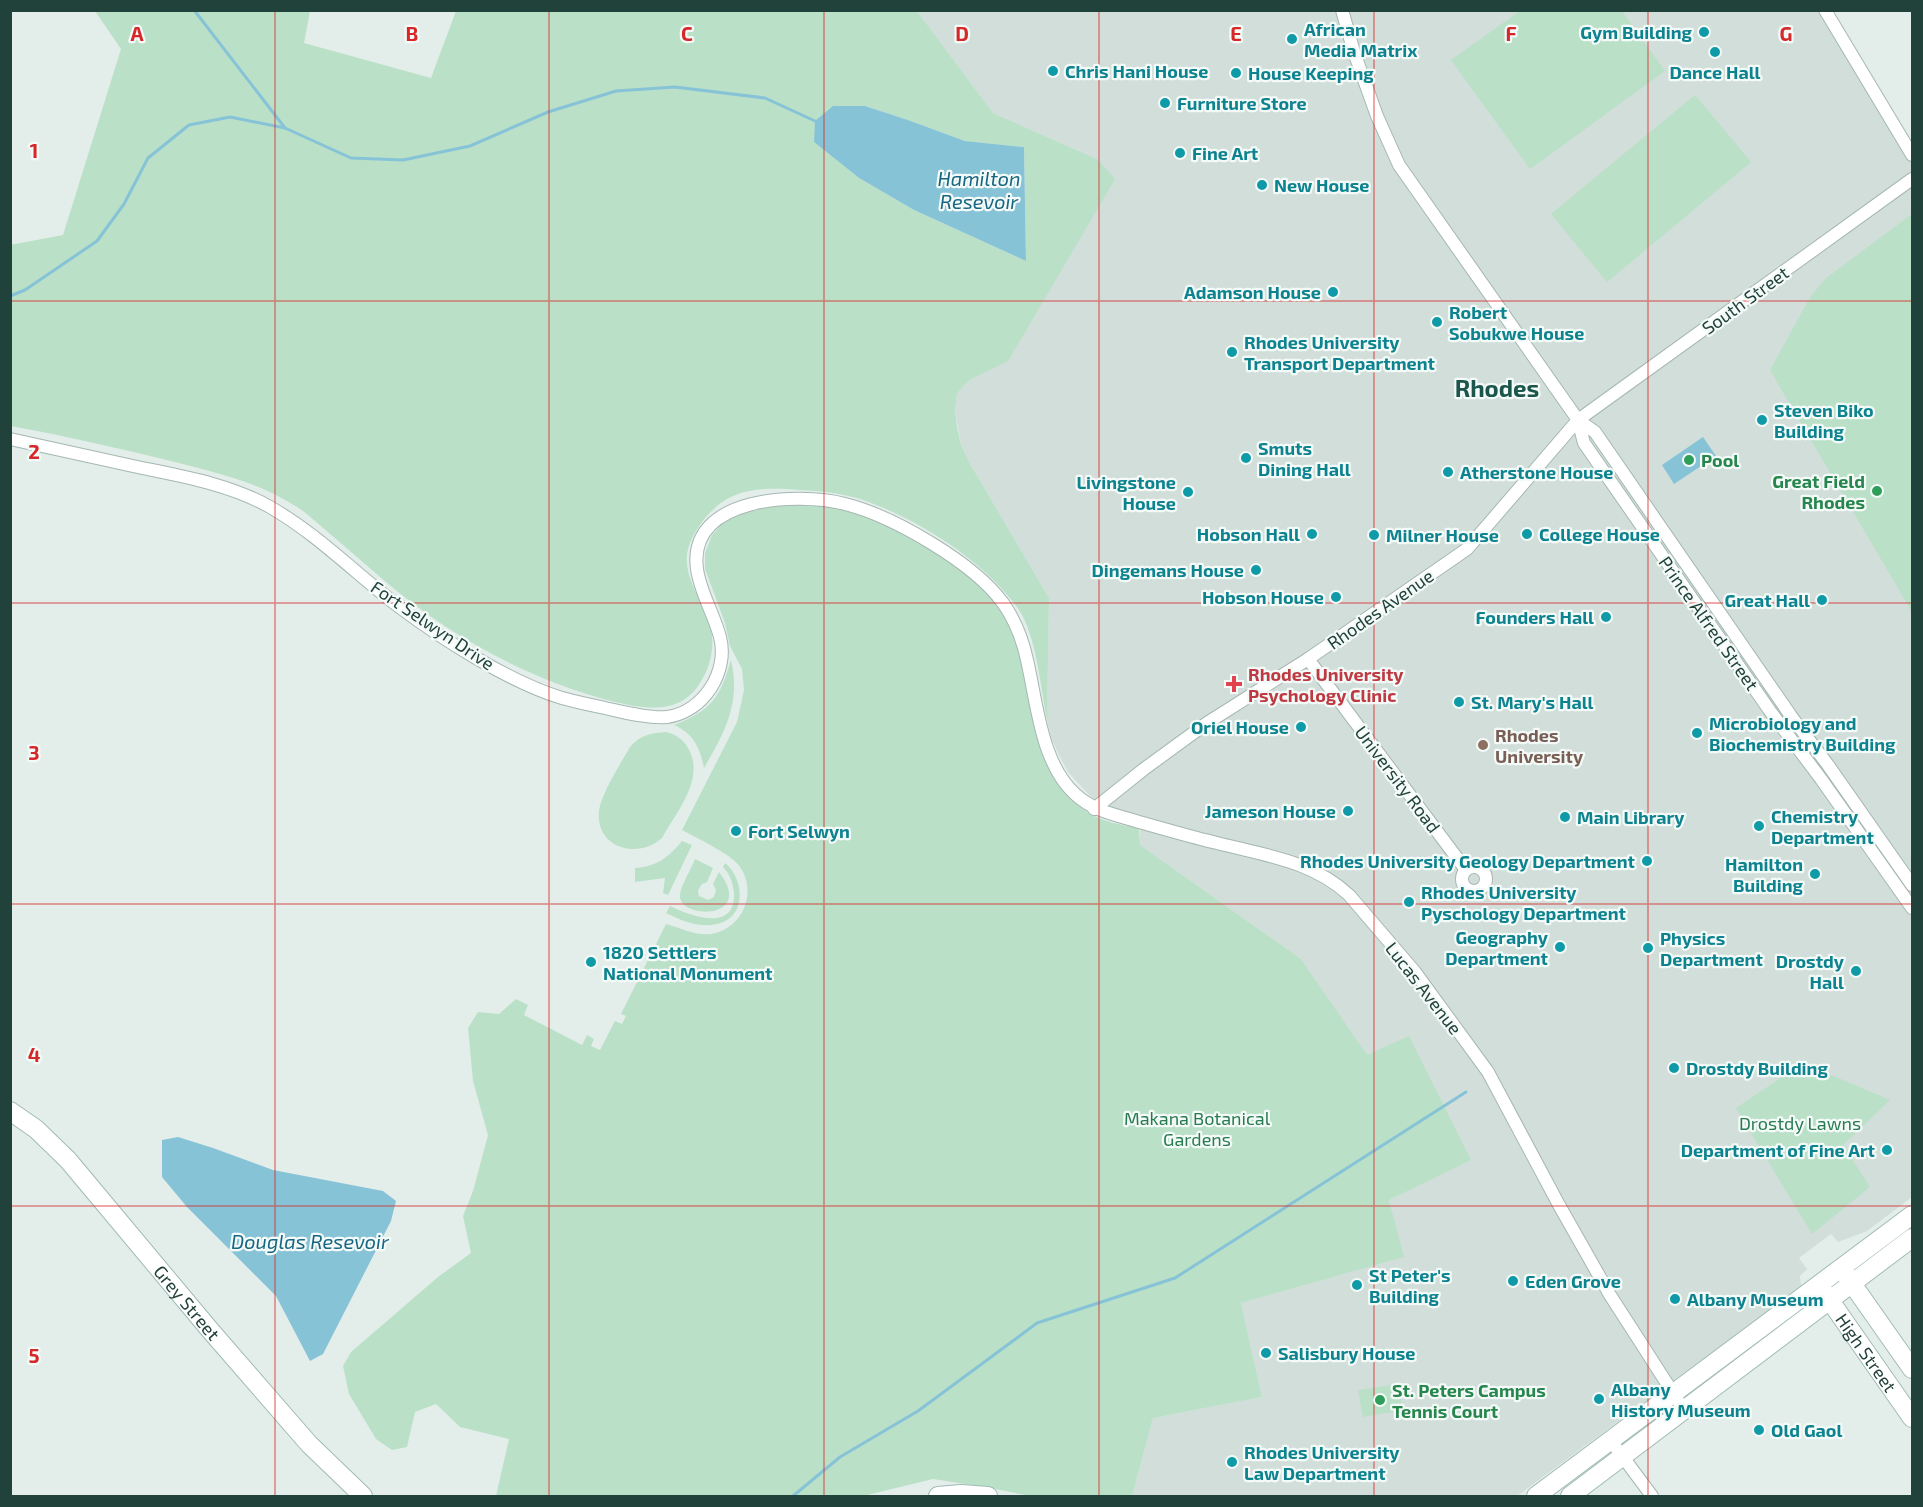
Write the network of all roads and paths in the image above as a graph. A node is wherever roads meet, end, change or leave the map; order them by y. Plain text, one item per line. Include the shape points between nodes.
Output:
1 (1342, 10) edge
2 (1828, 12) edge
3 (1912, 155) edge
4 (1912, 179) edge
5 (1578, 420) junction
6 (10, 439) edge
7 (1308, 659) junction
8 (1039, 722) joint
9 (1094, 809) junction
10 (1466, 870) dead end
11 (1912, 885) edge
12 (1912, 908) edge
13 (10, 1111) edge
14 (1912, 1215) edge
15 (1912, 1238) edge
16 (1847, 1276) junction
17 (1825, 1293) junction
18 (1912, 1369) edge
19 (1674, 1393) junction
20 (1684, 1410) junction
21 (1912, 1418) edge
22 (1611, 1441) junction
23 (1623, 1458) junction
24 (363, 1497) edge
25 (938, 1497) edge
26 (988, 1497) edge
27 (1536, 1497) edge
28 (1570, 1497) edge
29 (1652, 1497) edge

1 - 5 street, Prince Alfred Street via 1377,116 1399,165
2 - 3 street
4 - 5 street, South Street
5 - 7 street, Rhodes Avenue via 1467,549
5 - 11 street, Prince Alfred Street via 1595,432
5 - 12 street, Prince Alfred Street via 1590,453
6 - 8 street, Fort Selwyn Drive via 190,478 250,497 307,531 400,607 467,652 517,679 558,697 665,717 680,713 705,696 719,672 722,641 697,570 701,540 710,525 726,512 783,499 857,507 919,536 988,586 1002,601 1026,656
7 - 9 street, Rhodes Avenue via 1207,723
7 - 10 street, University Road
8 - 9 street, Lucas Avenue via 1062,777
9 - 19 street, Lucas Avenue via 1292,861 1317,871 1349,895 1415,972 1488,1072 1610,1295
13 - 24 main road, Grey Street via 36,1129 68,1160 309,1444
14 - 16 main road
15 - 16 main road
16 - 17 main road
16 - 18 main road, High Street
17 - 19 main road
17 - 20 main road
17 - 21 main road, High Street
19 - 20 street, Lucas Avenue
19 - 22 main road
20 - 23 main road
22 - 23 street
22 - 27 main road
23 - 28 main road
23 - 29 street
25 - 26 main road

